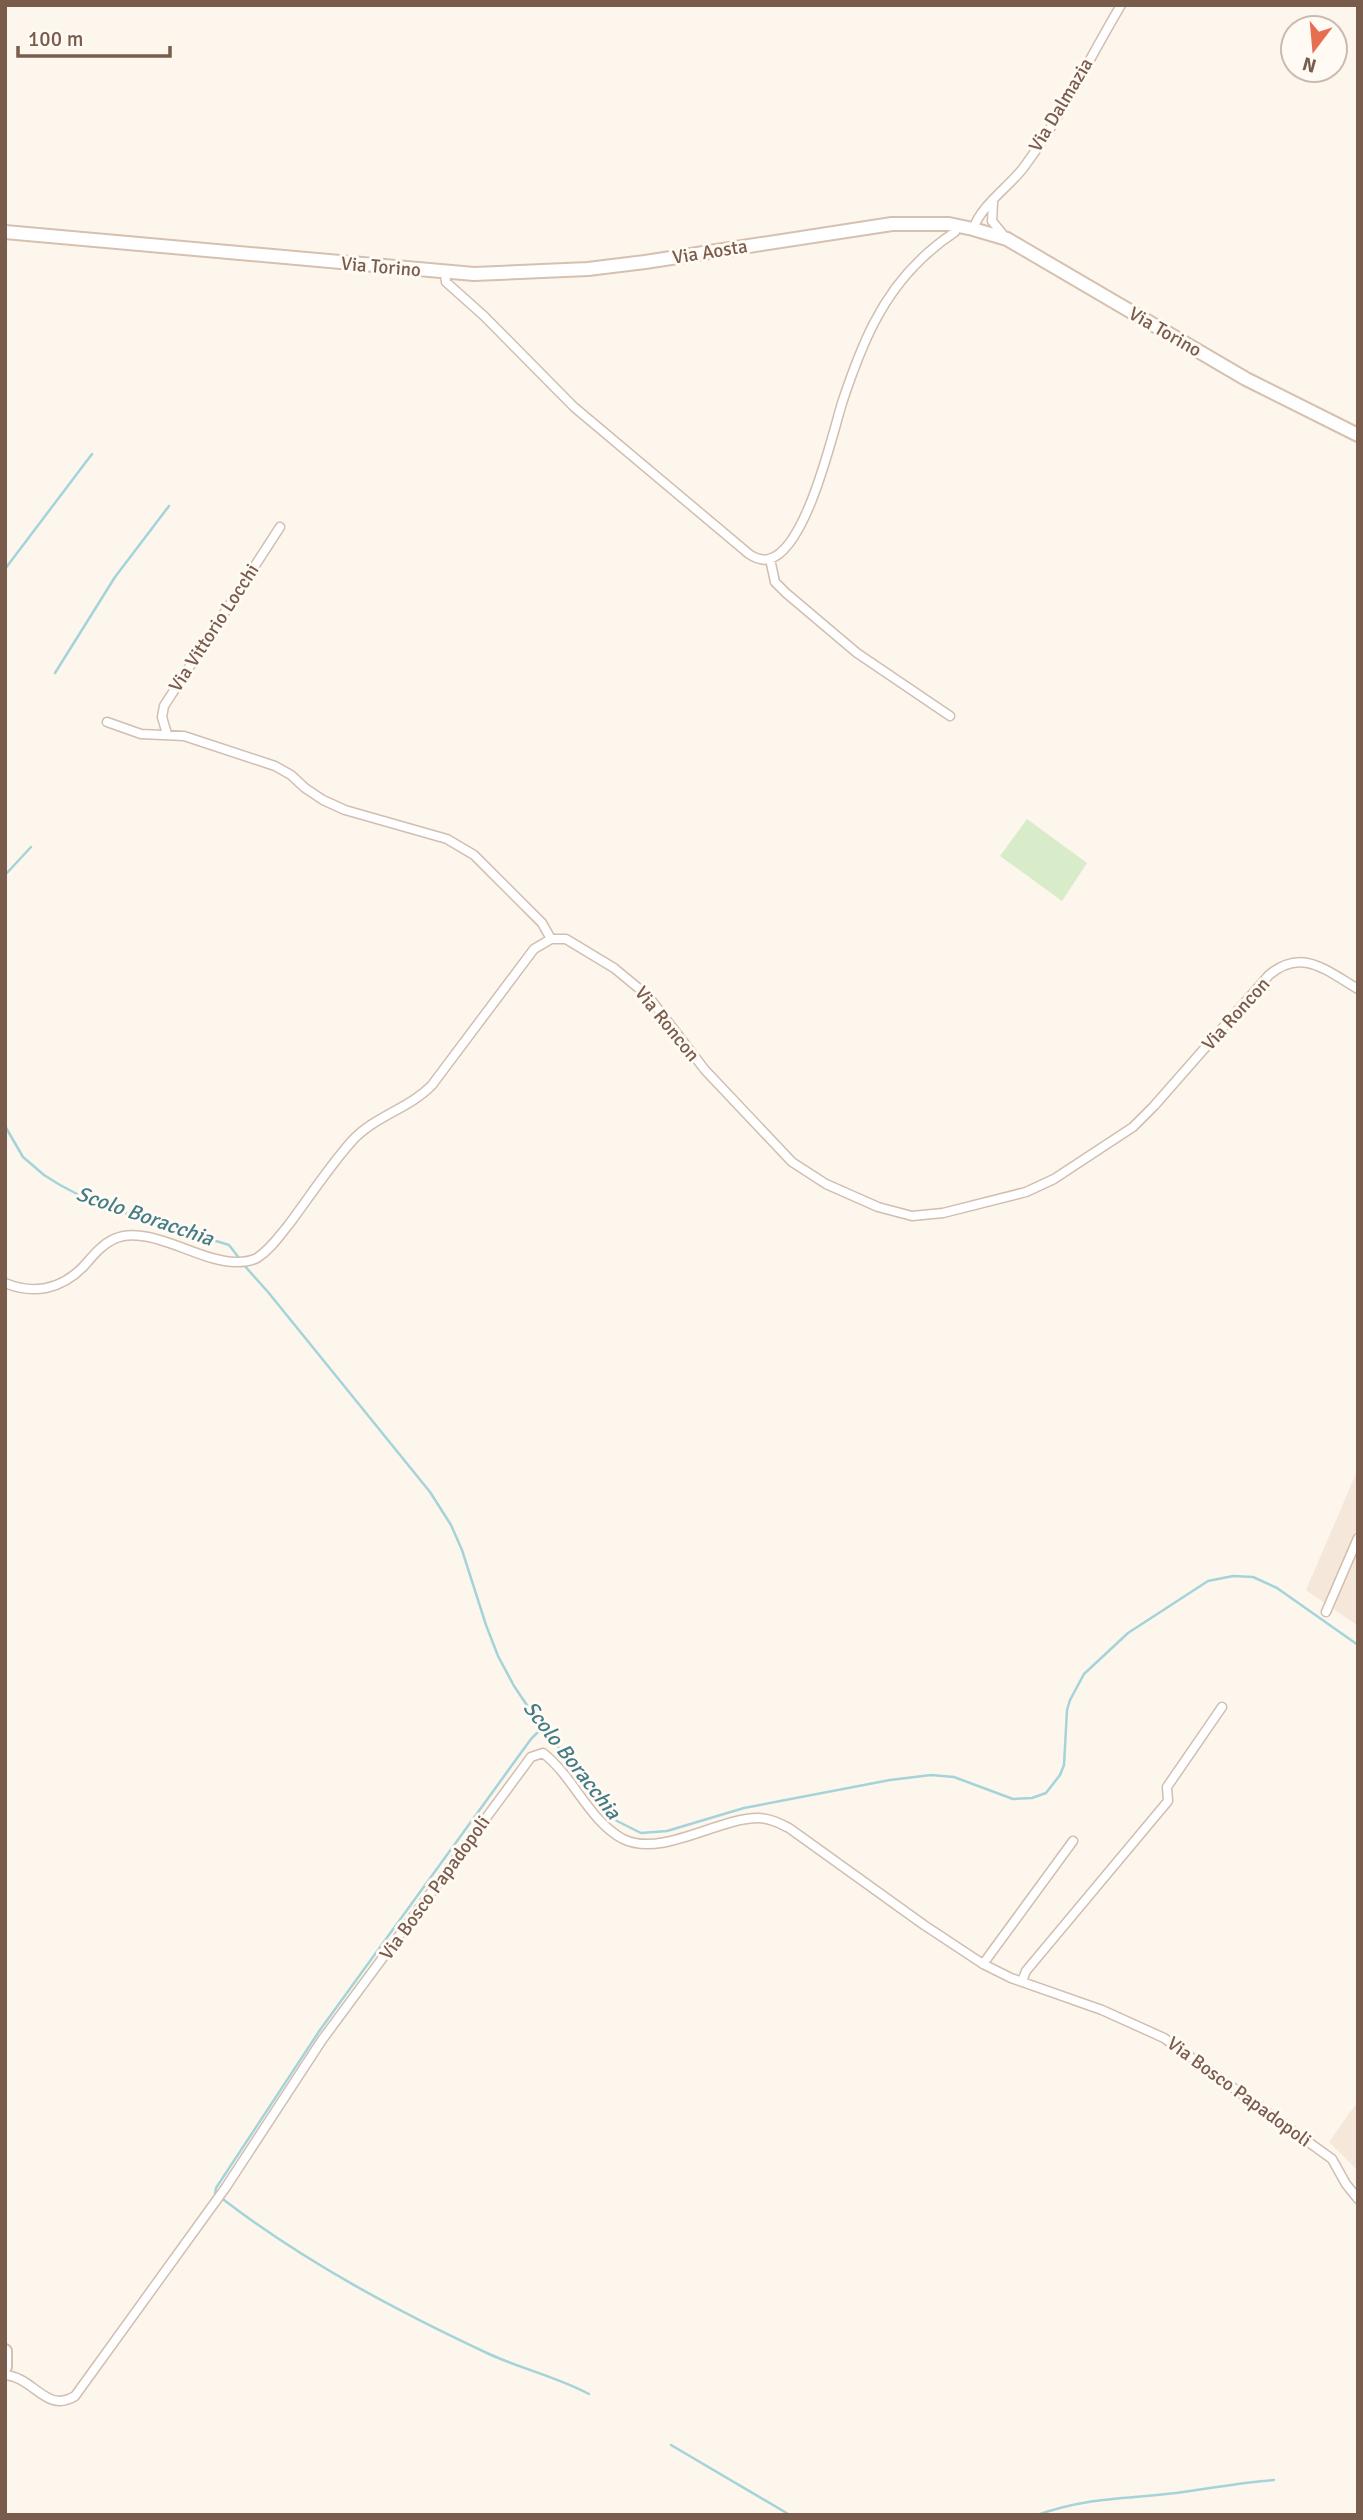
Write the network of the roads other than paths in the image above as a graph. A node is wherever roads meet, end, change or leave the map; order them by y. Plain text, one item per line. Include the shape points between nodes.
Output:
1 (1121, 5) edge
2 (994, 199) junction
3 (957, 225) junction
4 (973, 229) junction
5 (5, 232) edge
6 (1007, 239) junction
7 (445, 272) junction
8 (1358, 435) edge
9 (280, 527) dead end
10 (770, 559) junction
11 (950, 716) dead end
12 (107, 722) dead end
13 (167, 734) junction
14 (551, 939) junction
15 (1358, 989) edge
16 (5, 1283) edge
17 (1358, 1538) edge
18 (1326, 1612) dead end
19 (1222, 1707) dead end
20 (1073, 1841) dead end
21 (984, 1964) junction
22 (1022, 1981) junction
23 (1358, 2199) edge
24 (5, 2351) edge
25 (5, 2367) edge
26 (5, 2375) edge

1 - 2 street, Via Dalmazia via 1041,142
2 - 4 street, Via Dalmazia
2 - 6 street via 992,221
3 - 4 street, Via Aosta
3 - 7 street, Via Aosta via 892,224 588,269
3 - 10 street via 955,232 903,278 874,324 844,398 808,510 790,541
4 - 6 street, Via Torino
5 - 7 street, Via Torino
6 - 8 street, Via Torino via 1246,379
7 - 10 street, Via Torino via 446,282 575,407 749,554
9 - 13 street, Via Vittorio Locchi via 164,706
10 - 11 street via 775,582 786,593 857,653
12 - 13 street via 141,734
13 - 14 street via 275,766 345,810 447,839 474,855 542,923
14 - 15 street, Via Roncon via 566,940 586,951 649,996 705,1070 802,1170 855,1197 912,1216 943,1213 1033,1189 1133,1127 1269,975 1287,964 1308,962
14 - 16 street via 534,949 432,1085 351,1142 274,1243 256,1259 235,1263 133,1235 104,1245 64,1282 52,1287 31,1289
17 - 18 street
19 - 22 street via 1167,1787 1168,1801
20 - 21 street
21 - 22 street, Via Bosco Papadopoli
21 - 26 street, Via Bosco Papadopoli via 772,1820 736,1821 665,1843 635,1842 604,1824 552,1759 544,1753 531,1757 322,2040 226,2187 75,2396 57,2402
22 - 23 street, Via Bosco Papadopoli via 1164,2038 1332,2159
24 - 25 street

